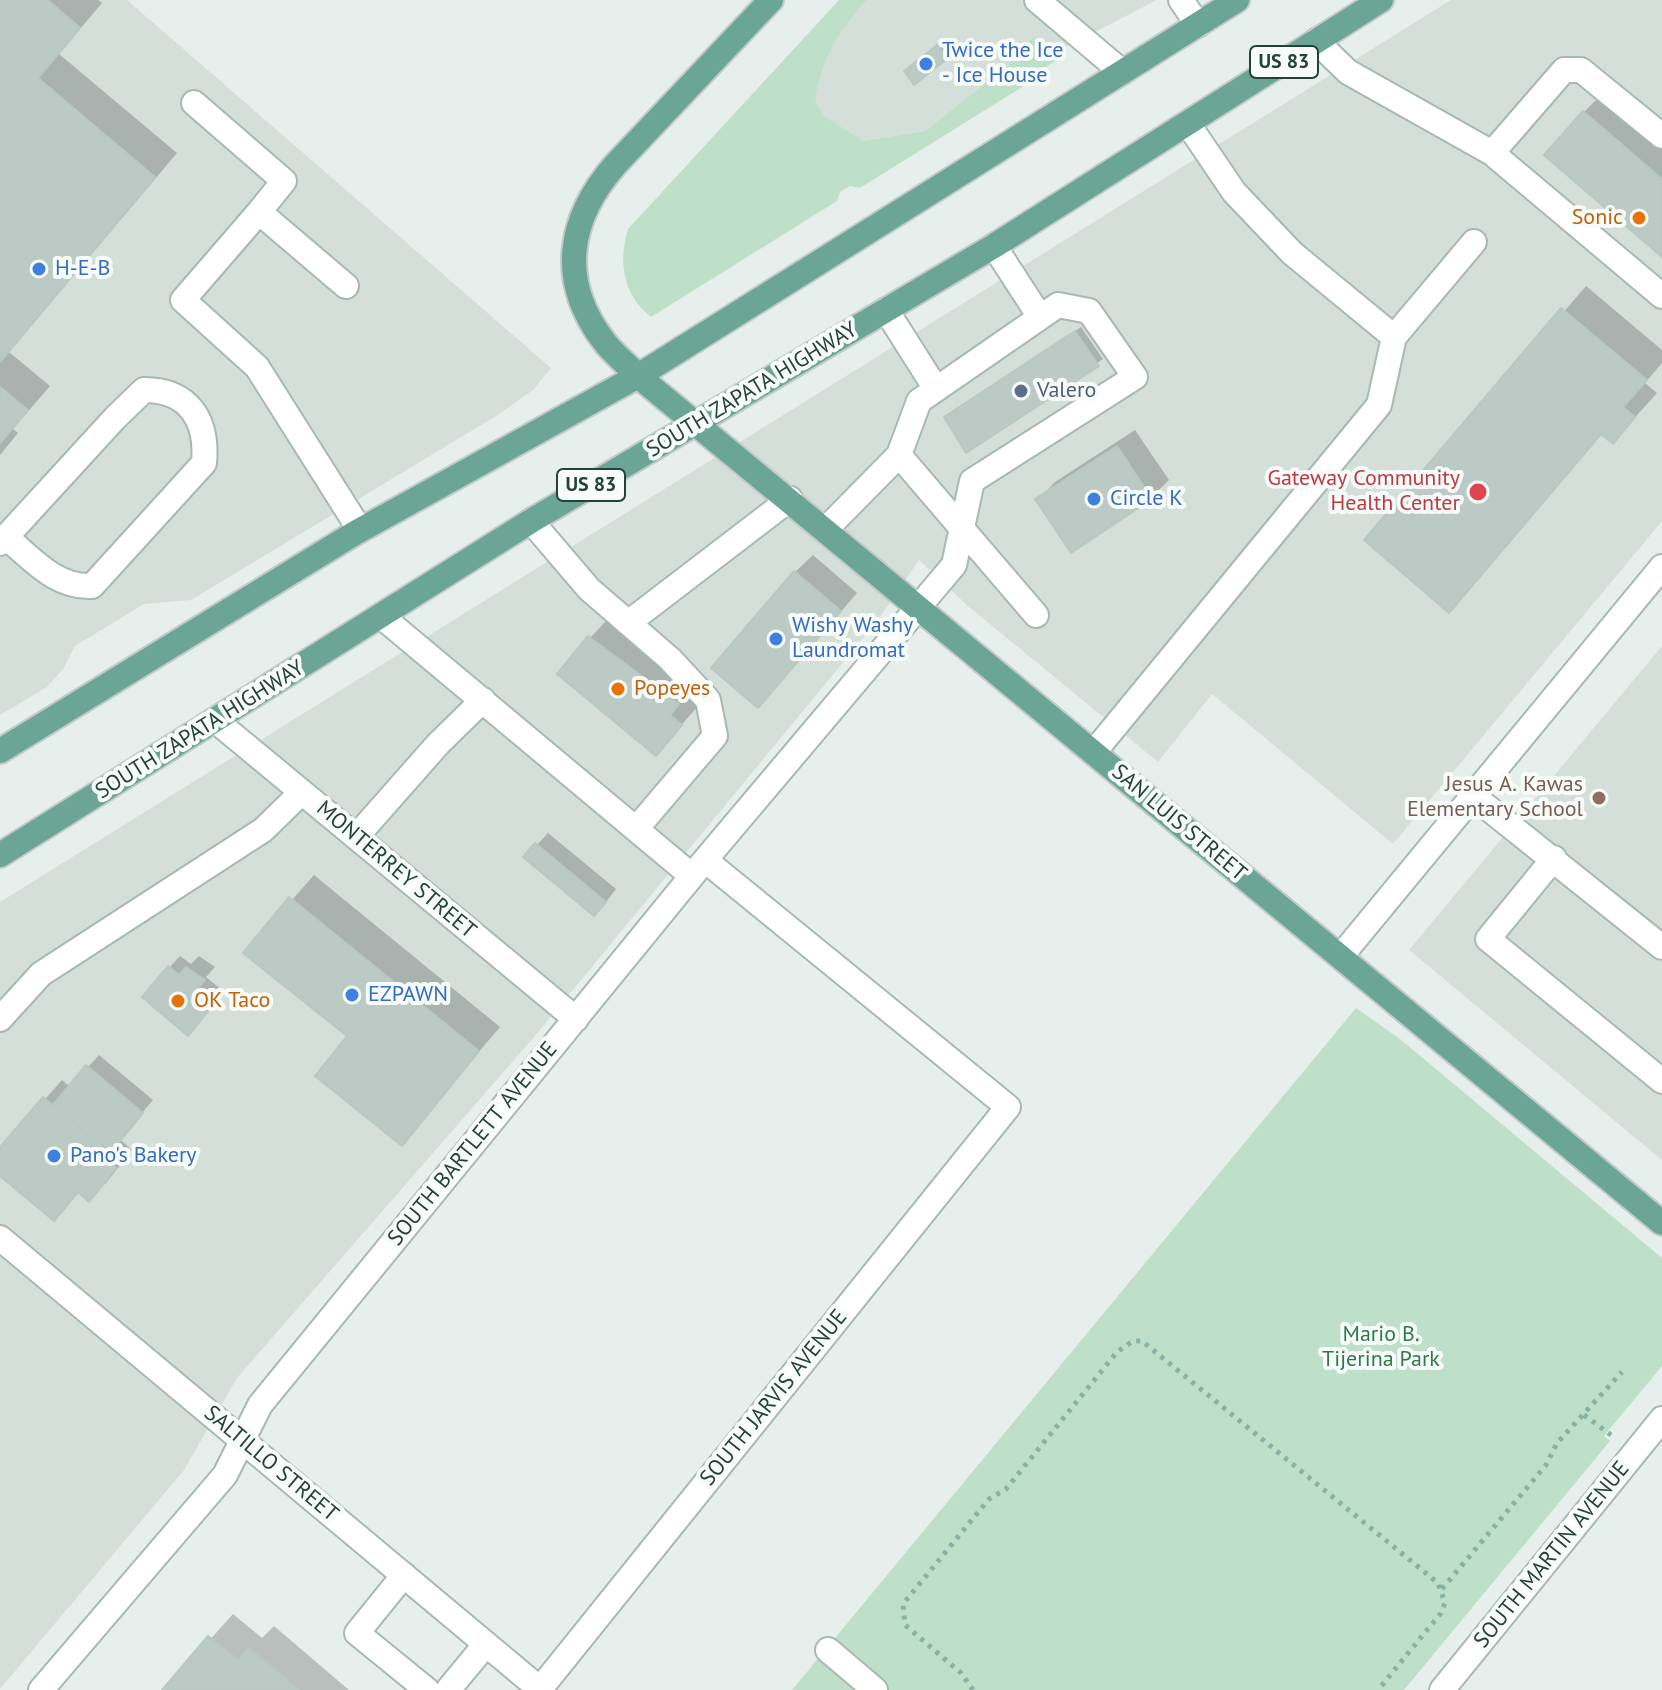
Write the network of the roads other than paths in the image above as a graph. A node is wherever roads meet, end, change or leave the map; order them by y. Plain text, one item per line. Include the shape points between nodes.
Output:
1 (771, 0) edge
2 (1037, 0) edge
3 (1181, 0) edge
4 (1237, 0) edge
5 (1381, 0) edge
6 (1198, 25) junction
7 (1316, 41) junction
8 (1122, 72) junction
9 (194, 103) dead end
10 (1188, 124) junction
11 (1662, 136) edge
12 (1492, 153) junction
13 (259, 212) junction
14 (1474, 242) dead end
15 (994, 246) junction
16 (346, 286) dead end
17 (1662, 296) edge
18 (886, 310) junction
19 (1040, 317) junction
20 (1394, 337) junction
21 (638, 376) junction
22 (936, 389) junction
23 (696, 423) junction
24 (899, 455) junction
25 (790, 499) junction
26 (531, 521) junction
27 (962, 528) junction
28 (826, 529) junction
29 (360, 530) junction
30 (3, 540) edge
31 (1662, 567) edge
32 (919, 606) junction
33 (1036, 615) dead end
34 (381, 616) junction
35 (628, 623) junction
36 (483, 700) junction
37 (216, 721) junction
38 (1, 749) edge
39 (1094, 752) junction
40 (302, 792) junction
41 (1473, 796) junction
42 (636, 829) junction
43 (356, 837) junction
44 (0, 855) edge
45 (1554, 858) junction
46 (699, 868) junction
47 (1662, 947) edge
48 (1341, 956) junction
49 (0, 1019) edge
50 (576, 1019) junction
51 (1662, 1081) edge
52 (1662, 1223) edge
53 (0, 1238) edge
54 (1662, 1419) edge
55 (242, 1441) junction
56 (404, 1575) junction
57 (486, 1644) junction
58 (828, 1650) dead end
59 (41, 1690) edge
60 (427, 1690) edge
61 (448, 1690) edge
62 (541, 1690) edge
63 (875, 1690) edge
64 (1442, 1690) edge

1 - 21 main road, SAN LUIS STREET via 593,190 579,219 576,279 585,309 603,341
2 - 8 street
3 - 6 street
4 - 6 main road
5 - 7 main road, SOUTH ZAPATA HIGHWAY / US 83
6 - 8 main road
7 - 10 main road, SOUTH ZAPATA HIGHWAY / US 83
7 - 12 street via 1348,72
8 - 21 main road
9 - 13 street via 284,181
10 - 15 main road, SOUTH ZAPATA HIGHWAY / US 83
10 - 20 street via 1234,192 1292,253
11 - 12 street via 1581,70 1564,70
12 - 17 street
13 - 16 street
13 - 29 street via 183,300 257,367
14 - 20 street
15 - 18 main road, SOUTH ZAPATA HIGHWAY / US 83
15 - 19 street
18 - 22 street
18 - 23 main road, SOUTH ZAPATA HIGHWAY / US 83
19 - 22 street
19 - 27 street, SOUTH BARTLETT AVENUE via 1058,305 1089,311 1135,377 972,481
20 - 39 street via 1379,405
21 - 23 main road, SAN LUIS STREET
21 - 29 main road
22 - 24 street via 919,401
23 - 25 main road, SAN LUIS STREET
23 - 26 main road, SOUTH ZAPATA HIGHWAY / US 83
24 - 27 street
24 - 28 street
25 - 28 main road, SAN LUIS STREET
25 - 35 street
26 - 34 main road, SOUTH ZAPATA HIGHWAY / US 83
26 - 35 street via 589,589
27 - 32 street, SOUTH BARTLETT AVENUE via 954,565
27 - 33 street
28 - 32 main road, SAN LUIS STREET
29 - 38 main road
30 - 30 street via 144,390 168,390 192,408 206,438 204,463 92,586 75,587 53,577
31 - 41 street
32 - 39 main road, SAN LUIS STREET
32 - 46 street, SOUTH BARTLETT AVENUE
34 - 36 street
34 - 37 main road, SOUTH ZAPATA HIGHWAY / US 83
35 - 42 street via 708,700 715,736
36 - 42 street
36 - 43 street
37 - 40 street, MONTERREY STREET
37 - 44 main road, SOUTH ZAPATA HIGHWAY / US 83
39 - 48 main road, SAN LUIS STREET
40 - 43 street, MONTERREY STREET
40 - 49 street via 263,830 41,974
41 - 45 street
41 - 48 street
42 - 46 street
43 - 50 street, MONTERREY STREET
45 - 47 street
45 - 51 street via 1488,939
46 - 50 street, SOUTH BARTLETT AVENUE
46 - 62 street, SOUTH JARVIS AVENUE via 1008,1107
48 - 52 main road, SAN LUIS STREET
50 - 55 street, SOUTH BARTLETT AVENUE via 260,1405
53 - 55 street, SALTILLO STREET
54 - 64 street, SOUTH MARTIN AVENUE
55 - 56 street, SALTILLO STREET
55 - 59 street, SOUTH BARTLETT AVENUE via 225,1475
56 - 57 street, SALTILLO STREET
56 - 60 street via 357,1633
57 - 61 street
57 - 62 street, SALTILLO STREET
58 - 63 street

